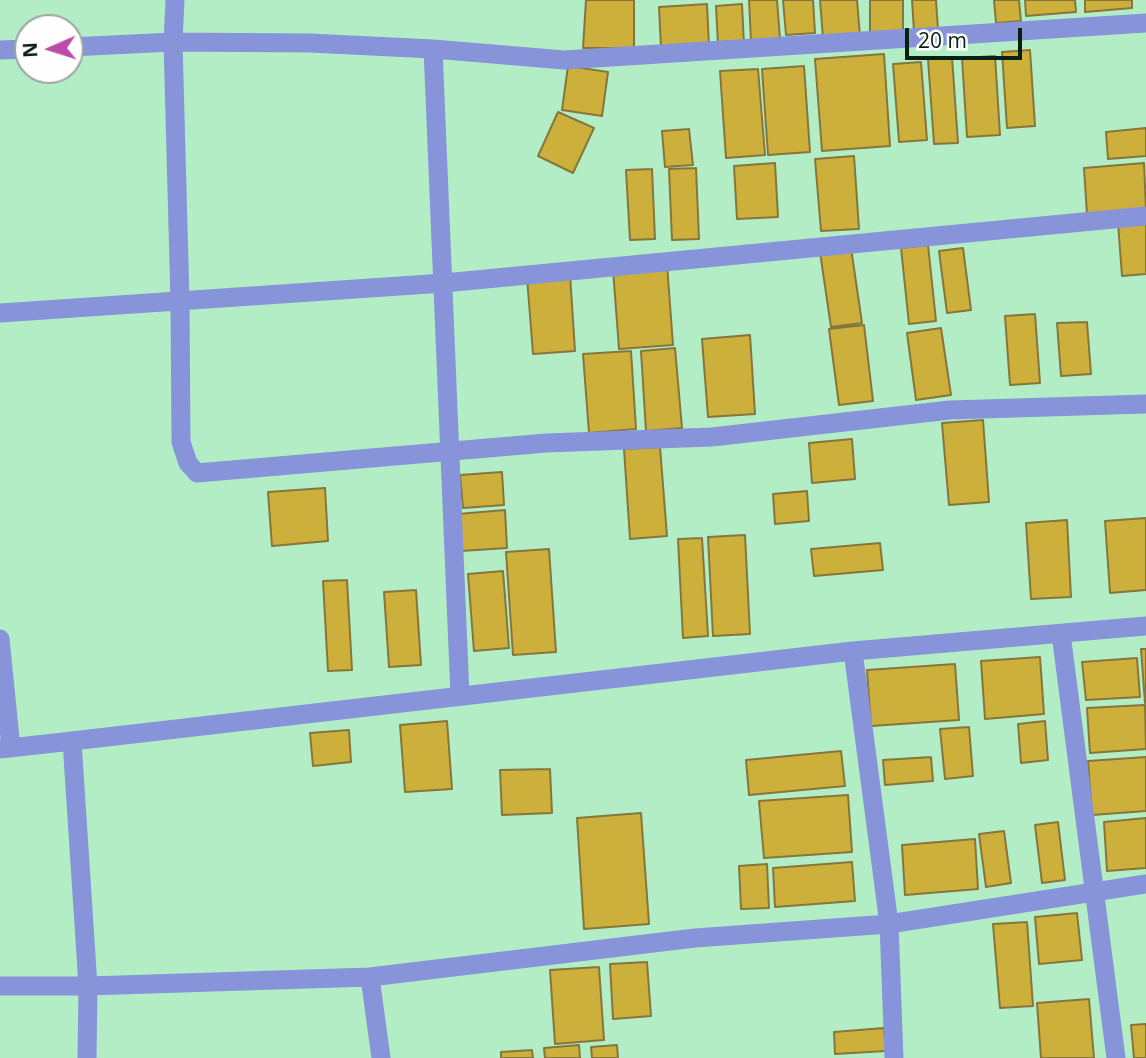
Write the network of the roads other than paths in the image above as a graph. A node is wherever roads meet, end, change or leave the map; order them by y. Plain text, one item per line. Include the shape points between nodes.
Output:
1 (175, 0) edge
2 (1146, 23) edge
3 (173, 42) junction
4 (84, 46) edge
5 (433, 49) junction
6 (1146, 216) edge
7 (444, 283) junction
8 (180, 301) junction
9 (0, 313) edge
10 (1146, 404) edge
11 (451, 452) junction
12 (1146, 626) edge
13 (1061, 634) junction
14 (0, 639) edge
15 (853, 651) junction
16 (460, 696) junction
17 (72, 741) junction
18 (6, 748) edge
19 (1146, 884) edge
20 (1094, 892) junction
21 (889, 924) junction
22 (370, 977) junction
23 (0, 985) edge
24 (88, 986) junction
25 (88, 1058) edge
26 (381, 1058) edge
27 (894, 1058) edge
28 (1116, 1058) edge

1 - 3 street
2 - 5 street via 564,60
3 - 4 street
3 - 5 street
3 - 8 street
5 - 7 street
6 - 7 street
7 - 8 street
7 - 11 street
8 - 9 street
8 - 11 street via 181,442 197,473
10 - 11 street via 950,410 712,437 546,443
11 - 16 street
12 - 13 street
13 - 15 street
13 - 20 street
14 - 18 street
15 - 16 street
15 - 21 street
16 - 17 street
17 - 18 street
17 - 24 street
19 - 20 street
20 - 21 street
20 - 28 street
21 - 22 street via 695,938
21 - 27 street
22 - 24 street
22 - 26 street
23 - 24 street
24 - 25 street

